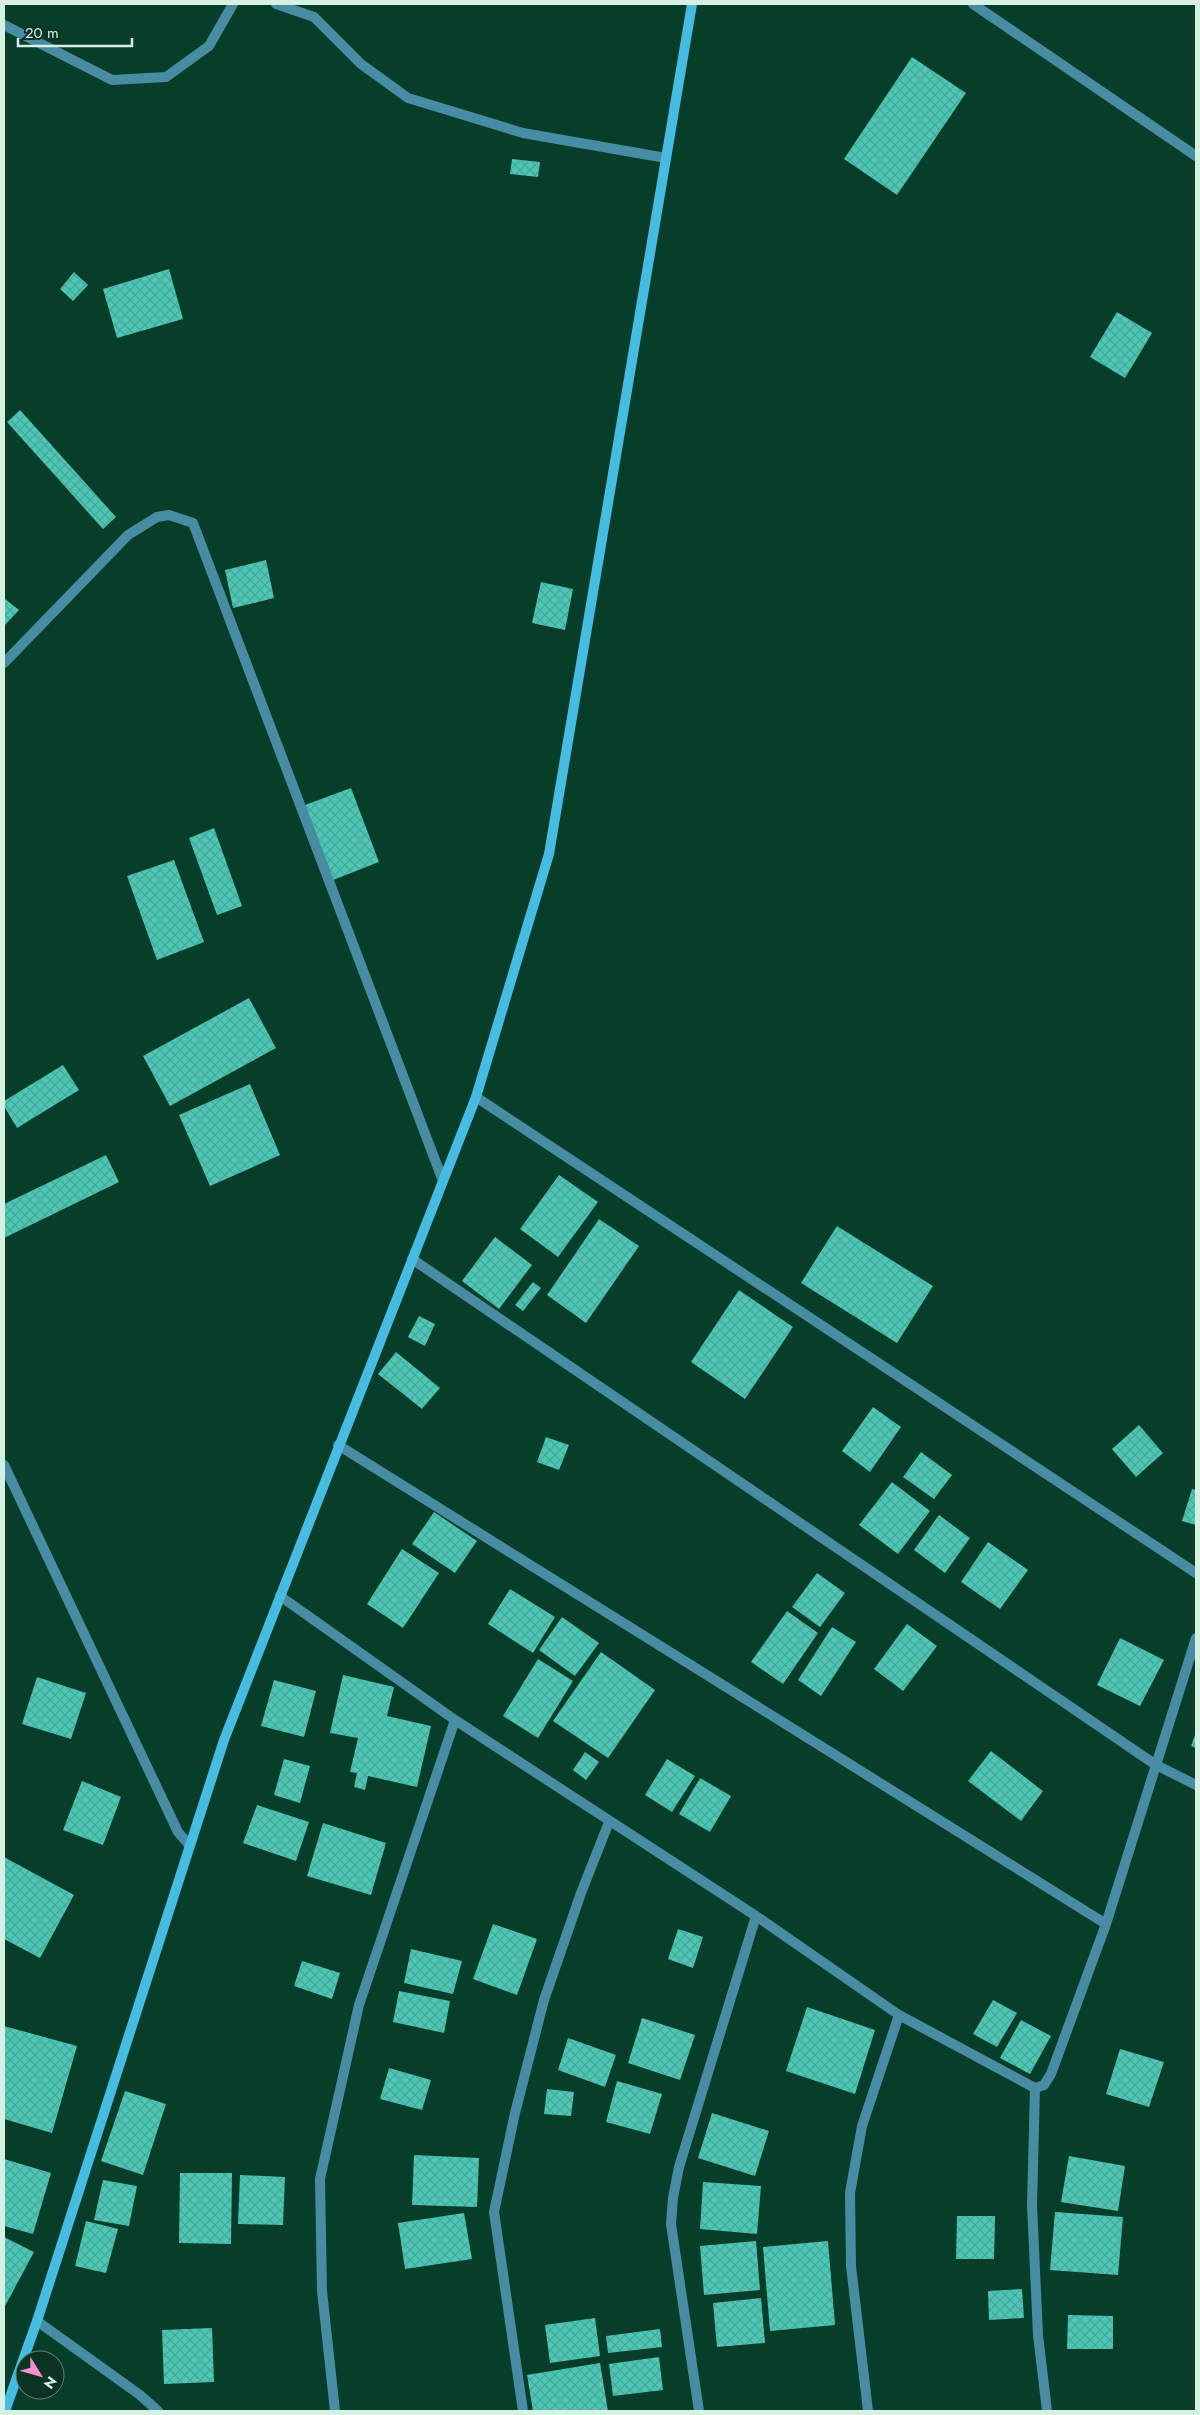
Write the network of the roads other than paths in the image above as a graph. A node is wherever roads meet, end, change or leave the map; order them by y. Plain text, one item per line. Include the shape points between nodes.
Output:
1 (233, 4) edge
2 (276, 4) edge
3 (692, 4) edge
4 (973, 4) edge
5 (4, 25) edge
6 (1196, 156) edge
7 (666, 158) junction
8 (4, 663) edge
9 (476, 1097) junction
10 (443, 1181) junction
11 (412, 1259) junction
12 (338, 1445) junction
13 (4, 1465) edge
14 (1196, 1573) edge
15 (280, 1596) junction
16 (1196, 1638) edge
17 (455, 1720) junction
18 (1156, 1765) junction
19 (1196, 1786) edge
20 (609, 1822) junction
21 (190, 1846) junction
22 (756, 1916) junction
23 (1106, 1924) junction
24 (899, 2015) junction
25 (1035, 2088) junction
26 (38, 2321) junction
27 (5, 2411) edge
28 (158, 2411) edge
29 (335, 2411) edge
30 (523, 2411) edge
31 (700, 2411) edge
32 (868, 2411) edge
33 (1047, 2411) edge

1 - 5 street via 208,46 166,77 112,80
2 - 7 street via 314,17 361,64 408,98 523,133
3 - 7 street
4 - 6 street
7 - 9 street via 549,854
8 - 10 street via 128,536 157,517 169,515 194,523
9 - 10 street
9 - 14 street
10 - 11 street
11 - 12 street
11 - 18 street
12 - 15 street
12 - 23 street
13 - 21 street via 178,1832
15 - 17 street
15 - 21 street via 224,1740
16 - 18 street
17 - 20 street
17 - 29 street via 359,2005 320,2178 322,2291
18 - 19 street
18 - 23 street
20 - 22 street
20 - 30 street via 544,2000 494,2212
21 - 26 street
22 - 24 street
22 - 31 street via 679,2167 673,2198 672,2224
23 - 25 street via 1051,2074 1044,2086
24 - 25 street
24 - 32 street via 862,2126 850,2193 851,2266
25 - 33 street via 1032,2205 1038,2335
26 - 27 street
26 - 28 street

